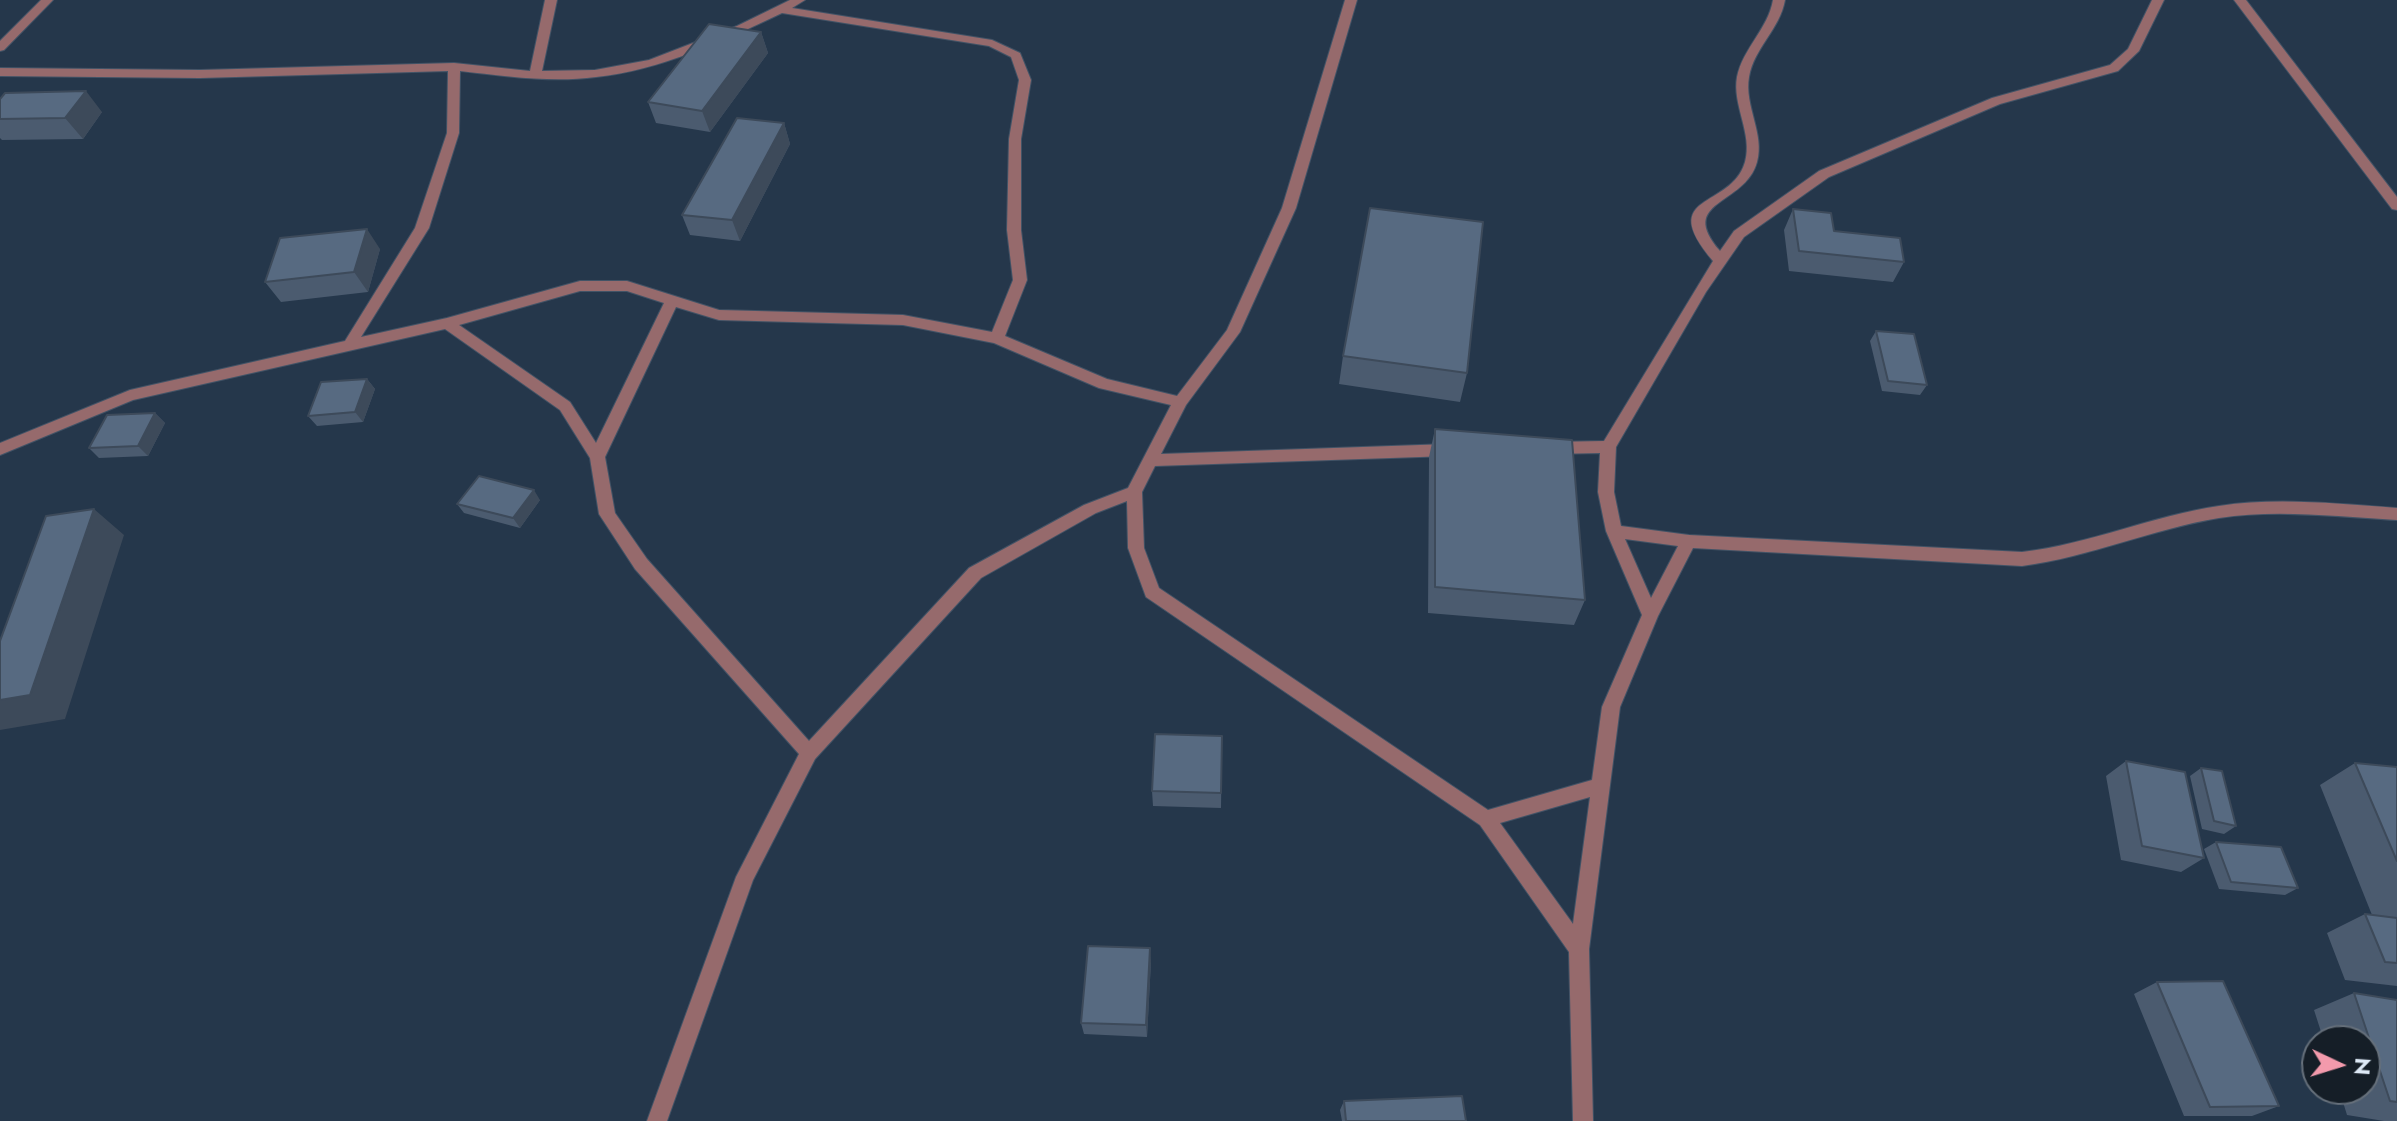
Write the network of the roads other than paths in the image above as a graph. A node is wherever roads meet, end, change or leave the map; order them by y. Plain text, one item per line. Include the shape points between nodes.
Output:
1 (47, 0) edge
2 (551, 0) edge
3 (799, 0) edge
4 (1351, 0) edge
5 (1779, 0) edge
6 (2158, 0) edge
7 (2240, 0) edge
8 (780, 9) junction
9 (0, 48) edge
10 (454, 67) junction
11 (0, 72) edge
12 (535, 75) junction
13 (2397, 206) edge
14 (1720, 260) junction
15 (672, 301) junction
16 (447, 323) junction
17 (997, 338) junction
18 (350, 344) junction
19 (1180, 402) junction
20 (1608, 447) junction
21 (0, 449) edge
22 (1529, 449) edge
23 (1466, 450) edge
24 (597, 457) junction
25 (1151, 460) junction
26 (1134, 492) junction
27 (2397, 514) edge
28 (1614, 531) junction
29 (1689, 541) junction
30 (1650, 615) junction
31 (809, 753) junction
32 (1600, 786) junction
33 (1486, 819) junction
34 (1579, 949) junction
35 (657, 1121) edge
36 (1583, 1121) edge

1 - 9 street
2 - 12 street
3 - 8 street
4 - 19 street via 1289,208 1233,332
5 - 14 street via 1778,17 1747,62 1742,80 1752,159 1746,175 1702,208 1697,222 1701,241
6 - 14 street via 2133,51 2114,68 1996,101 1824,174 1739,234
7 - 13 street
8 - 12 street via 652,63 595,74
8 - 17 street via 992,43 1016,55 1025,80 1015,139 1014,230 1020,280
10 - 11 street via 200,74
10 - 12 street
10 - 18 street via 453,133 422,228
14 - 20 street
15 - 16 street via 627,286 580,286
15 - 17 street via 719,315 903,320
15 - 24 street
16 - 18 street
16 - 24 street via 565,406
17 - 19 street via 1104,384
18 - 21 street via 130,395
19 - 25 street
20 - 22 street
20 - 28 street via 1606,492
23 - 25 street
24 - 31 street via 607,514 641,564
25 - 26 street
26 - 31 street via 1090,509 975,573
26 - 33 street via 1136,548 1152,592
27 - 29 street via 2287,508 2219,512 2051,557 2022,559
28 - 29 street
28 - 30 street
29 - 30 street
30 - 32 street via 1611,707
31 - 35 street via 745,877
32 - 33 street
32 - 34 street
33 - 34 street
34 - 36 street

